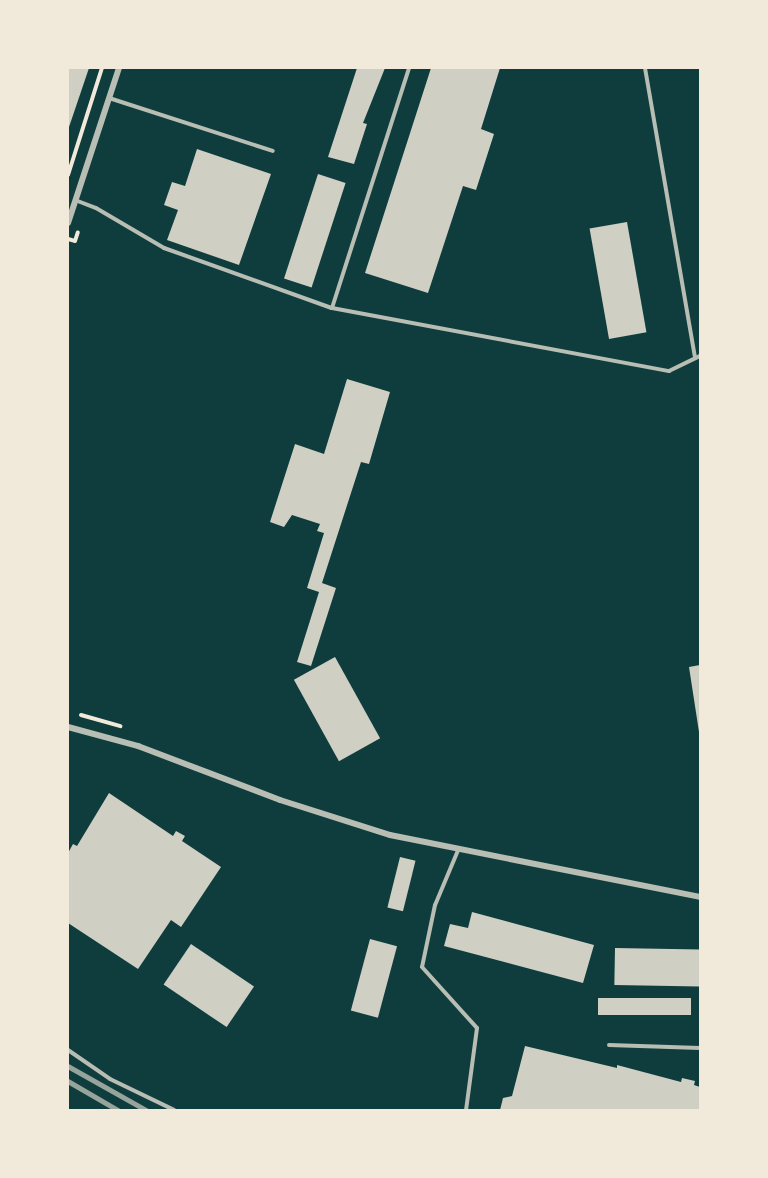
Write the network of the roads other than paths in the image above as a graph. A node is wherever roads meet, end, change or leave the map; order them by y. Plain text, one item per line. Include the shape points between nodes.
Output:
1 (119, 68) edge
2 (409, 68) edge
3 (645, 68) edge
4 (109, 98) junction
5 (273, 151) dead end
6 (75, 200) junction
7 (68, 219) edge
8 (332, 308) junction
9 (694, 356) junction
10 (700, 356) edge
11 (68, 727) edge
12 (459, 847) junction
13 (700, 897) edge
14 (609, 1045) dead end
15 (700, 1048) edge
16 (68, 1050) edge
17 (174, 1110) edge
18 (466, 1110) edge

1 - 4 street
2 - 8 lane
3 - 9 lane
4 - 5 lane
4 - 6 street
6 - 7 street
6 - 8 lane via 164,248
8 - 9 lane via 669,370
9 - 10 lane
11 - 12 street via 138,746 280,800 390,835
12 - 13 street
12 - 18 lane via 435,905 422,967 477,1028
14 - 15 lane
16 - 17 lane via 110,1079

